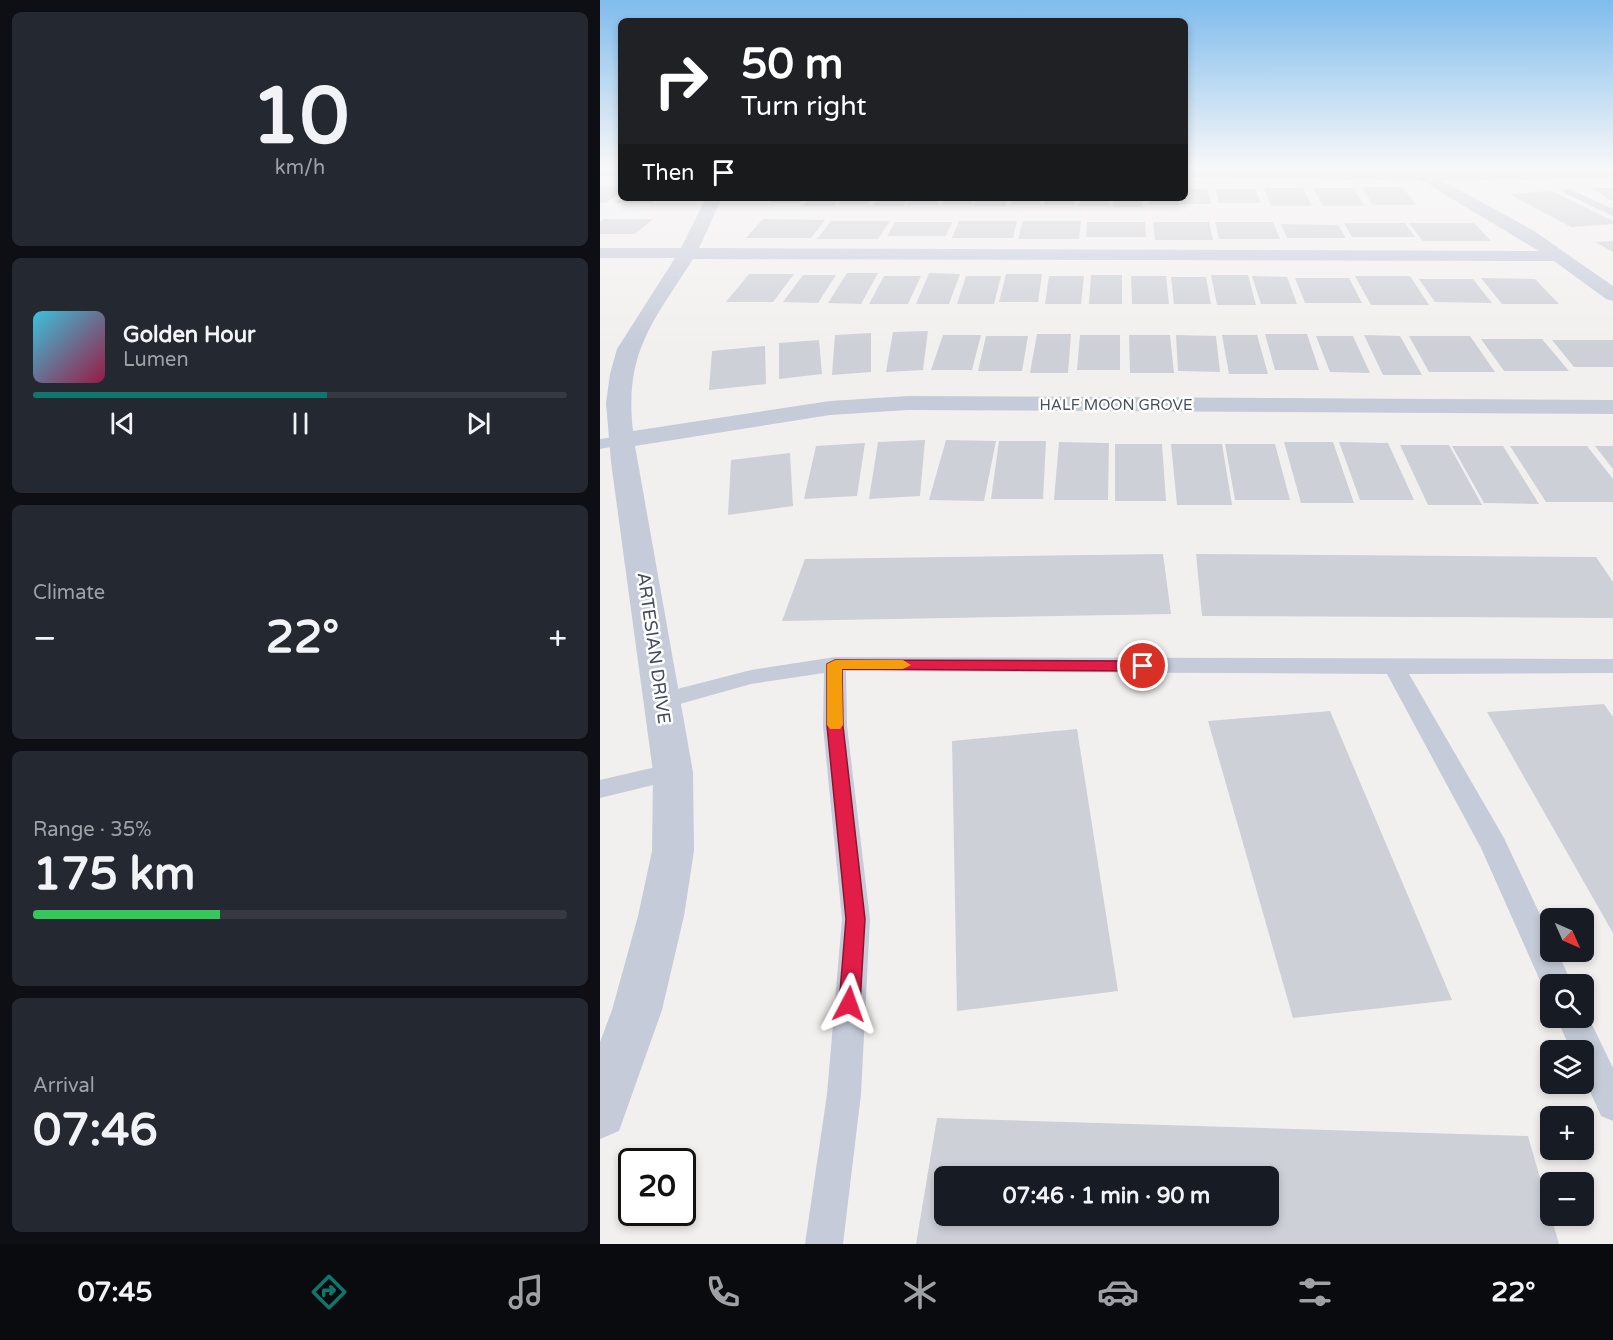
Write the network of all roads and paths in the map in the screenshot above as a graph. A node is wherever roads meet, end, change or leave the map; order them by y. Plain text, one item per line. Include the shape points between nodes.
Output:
1 (700, 228) edge
2 (1513, 228) edge
3 (600, 253) edge
4 (687, 254) junction
5 (1557, 256) junction
6 (1613, 295) edge
7 (1613, 407) edge
8 (611, 442) edge
9 (835, 664) junction
10 (1613, 666) edge
11 (1394, 667) junction
12 (662, 700) junction
13 (673, 772) junction
14 (600, 789) edge
15 (1552, 974) edge
16 (1577, 1028) edge
17 (1613, 1104) edge
18 (600, 1112) edge
19 (824, 1244) edge

1 - 4 street, ARTESIAN DRIVE
2 - 5 street
3 - 4 street
4 - 5 street
4 - 8 street, ARTESIAN DRIVE via 628,349
5 - 6 street
7 - 8 street, HALF MOON GROVE via 908,404 830,408
8 - 12 street, ARTESIAN DRIVE
9 - 11 lane
9 - 12 lane via 751,677
9 - 19 lane via 835,726 856,919 844,1094
10 - 11 lane
11 - 15 lane via 1494,846
12 - 13 street, ARTESIAN DRIVE
13 - 14 lane
13 - 18 street, ARTESIAN DRIVE via 673,851 661,916 637,1010
16 - 17 lane

